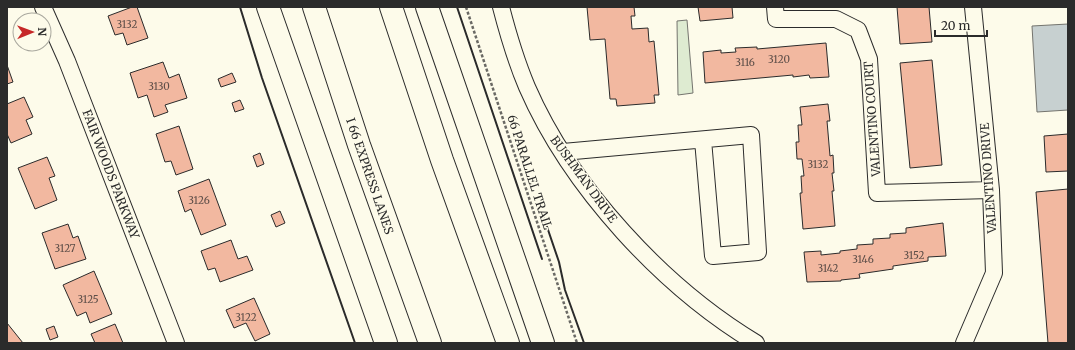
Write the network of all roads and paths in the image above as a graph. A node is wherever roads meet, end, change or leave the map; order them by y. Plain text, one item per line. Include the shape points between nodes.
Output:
1 (43, 7) edge
2 (268, 7) edge
3 (314, 7) edge
4 (392, 7) edge
5 (427, 7) edge
6 (466, 7) edge
7 (501, 7) edge
8 (775, 7) edge
9 (973, 7) edge
10 (703, 140) junction
11 (563, 152) junction
12 (991, 190) junction
13 (176, 343) edge
14 (386, 343) edge
15 (430, 343) edge
16 (508, 343) edge
17 (542, 343) edge
18 (577, 343) edge
19 (756, 343) edge
20 (964, 343) edge

1 - 13 street, FAIR WOODS PARKWAY via 67,60
2 - 14 highway
3 - 15 highway, I 66 EXPRESS LANES via 359,145
4 - 16 highway via 442,160
5 - 17 highway
6 - 18 path, 66 PARALLEL TRAIL
7 - 11 street, BUSHMAN DRIVE via 509,39 528,88
8 - 12 street, VALENTINO COURT via 776,19 836,19 858,30 869,59 877,193
9 - 12 street, VALENTINO DRIVE
10 - 10 street via 751,135 758,252 713,256
10 - 11 street
11 - 19 street, BUSHMAN DRIVE via 618,226 658,268 703,307
12 - 20 street, VALENTINO DRIVE via 994,273

